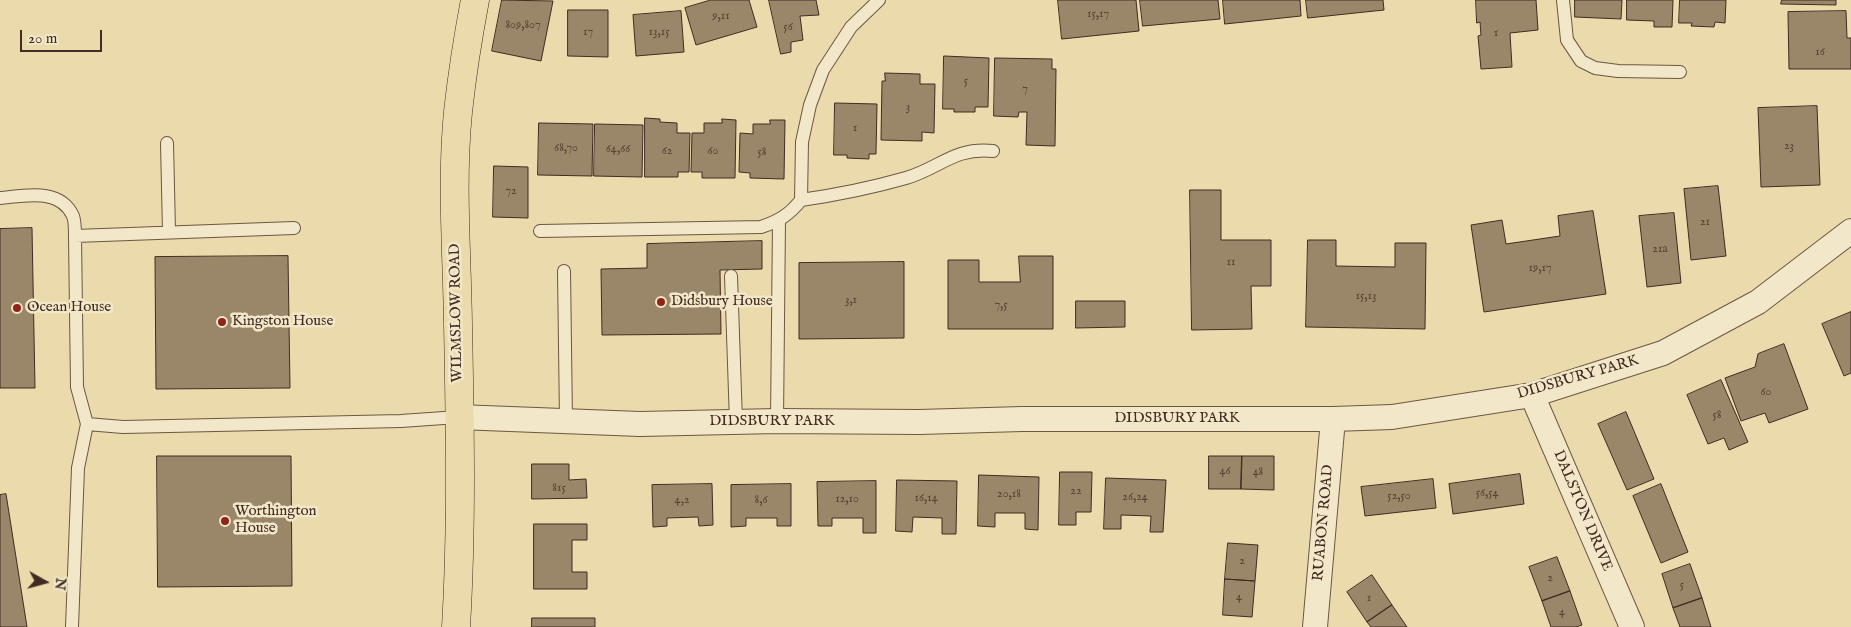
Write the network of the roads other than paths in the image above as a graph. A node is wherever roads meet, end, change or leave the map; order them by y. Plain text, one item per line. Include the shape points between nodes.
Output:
1 (475, 0) edge
2 (879, 0) edge
3 (1563, 0) edge
4 (1680, 72) dead end
5 (167, 143) dead end
6 (992, 151) dead end
7 (0, 198) edge
8 (801, 200) junction
9 (779, 221) junction
10 (294, 228) dead end
11 (540, 231) dead end
12 (1851, 231) edge
13 (169, 232) junction
14 (75, 236) junction
15 (564, 271) dead end
16 (731, 276) dead end
17 (1532, 395) junction
18 (458, 417) junction
19 (1333, 419) junction
20 (566, 421) junction
21 (777, 421) junction
22 (736, 422) junction
23 (87, 424) junction
24 (72, 627) edge
25 (456, 627) edge
26 (1315, 627) edge
27 (1632, 627) edge

1 - 18 main road, WILMSLOW ROAD via 458,113 456,157
2 - 8 lane via 851,27 823,70 802,142
3 - 4 lane via 1567,40 1581,61 1595,68 1618,71
5 - 13 lane
6 - 8 lane via 966,151 908,177 839,195
7 - 14 lane via 54,196 73,216
8 - 9 lane
9 - 11 lane via 752,227
9 - 21 lane
10 - 13 lane
12 - 17 street, DIDSBURY PARK via 1758,302 1663,353
13 - 14 lane
14 - 23 lane via 77,387
15 - 20 lane
16 - 22 lane
17 - 19 street, DIDSBURY PARK via 1392,417
17 - 27 street, DALSTON DRIVE
18 - 20 street, DIDSBURY PARK
18 - 23 lane via 402,422 133,427
18 - 25 main road, WILMSLOW ROAD via 461,481
19 - 21 street, DIDSBURY PARK
19 - 26 street, RUABON ROAD
20 - 22 street, DIDSBURY PARK via 640,424
21 - 22 street, DIDSBURY PARK
23 - 24 lane via 78,468

